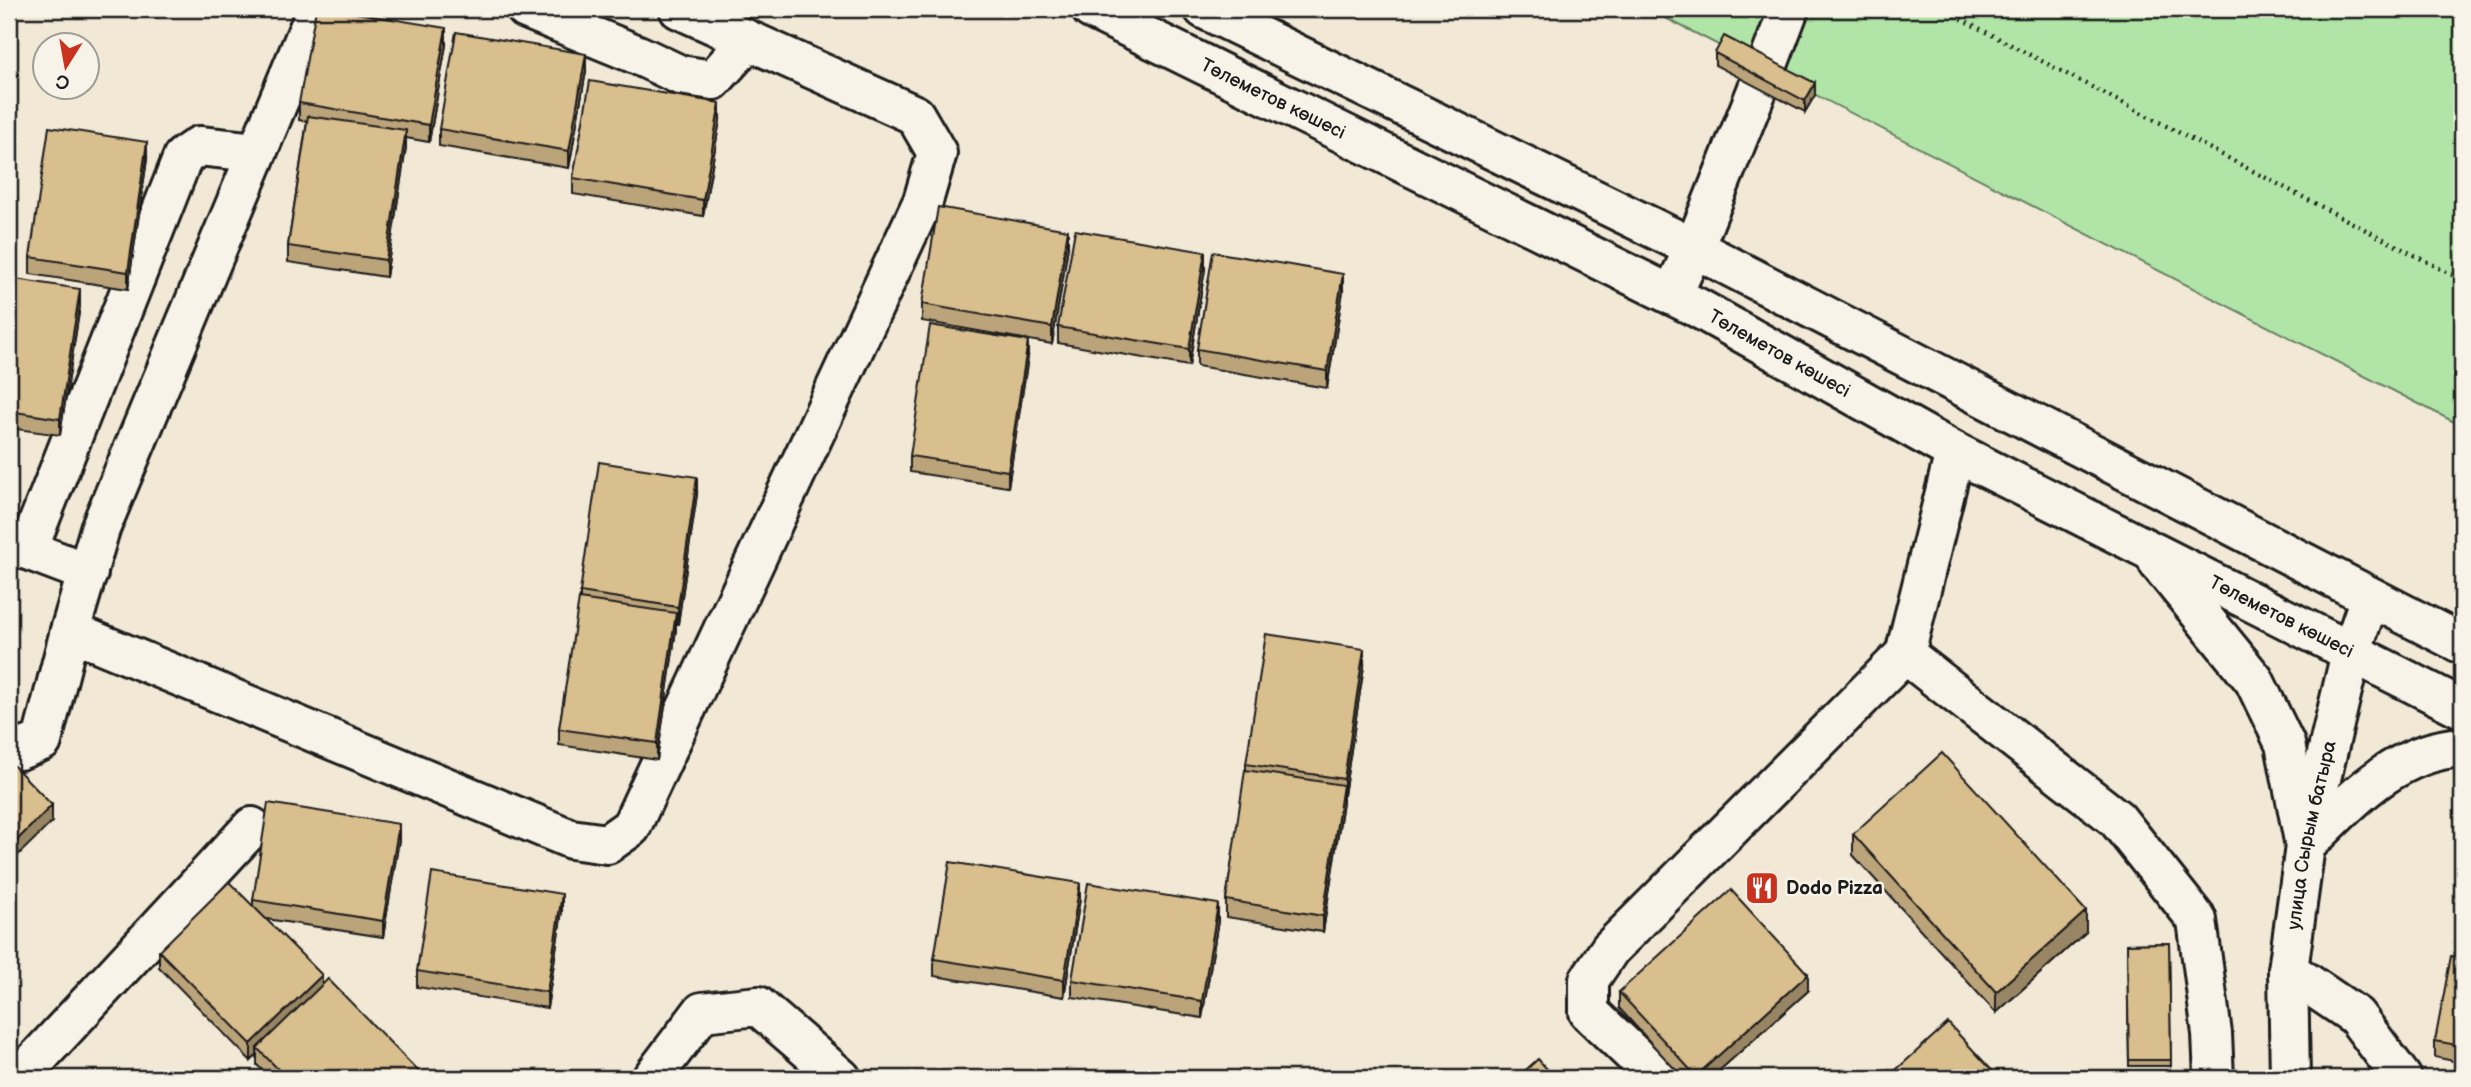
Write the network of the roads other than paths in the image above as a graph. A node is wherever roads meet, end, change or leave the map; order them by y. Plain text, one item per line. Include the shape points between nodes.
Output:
1 (317, 9) edge
2 (526, 9) edge
3 (679, 9) edge
4 (1091, 9) edge
5 (1204, 9) edge
6 (1789, 9) edge
7 (748, 41) junction
8 (256, 152) junction
9 (1694, 248) junction
10 (1672, 295) junction
11 (1955, 452) junction
12 (18, 546) edge
13 (2148, 550) junction
14 (88, 573) junction
15 (2370, 597) junction
16 (69, 631) junction
17 (2462, 644) edge
18 (2351, 653) junction
19 (1905, 654) junction
20 (2462, 708) edge
21 (9, 744) edge
22 (2462, 747) edge
23 (252, 827) dead end
24 (2305, 846) junction
25 (2288, 970) junction
26 (19, 1078) edge
27 (652, 1078) edge
28 (841, 1078) edge
29 (1658, 1078) edge
30 (2214, 1078) edge
31 (2290, 1078) edge
32 (2402, 1078) edge

1 - 8 street
2 - 7 street via 680,75 713,80
3 - 7 street
4 - 10 street, Төлеметов көшесі
5 - 9 street
6 - 9 street
7 - 16 street via 915,115 937,153 923,201 631,827 607,844 571,839
8 - 12 street via 199,146 183,157
8 - 14 street via 100,529
9 - 10 street
9 - 15 street
10 - 11 street, Төлеметов көшесі
11 - 13 street, Төлеметов көшесі
11 - 19 street
12 - 14 street
13 - 18 street, Төлеметов көшесі
13 - 24 street via 2254,680 2285,744
14 - 16 street
15 - 17 street
15 - 18 street, улица Сырым батыра
16 - 21 street via 42,741 19,750
18 - 20 street, Төлеметов көшесі
18 - 24 street, улица Сырым батыра
19 - 29 street via 1610,948 1589,980 1589,1012
19 - 30 street via 2117,819 2197,920
22 - 24 street via 2404,761 2358,794
23 - 26 street
24 - 25 street, улица Сырым батыра
25 - 31 street, улица Сырым батыра
25 - 32 street via 2356,1016
27 - 28 street via 702,1012 758,1006

